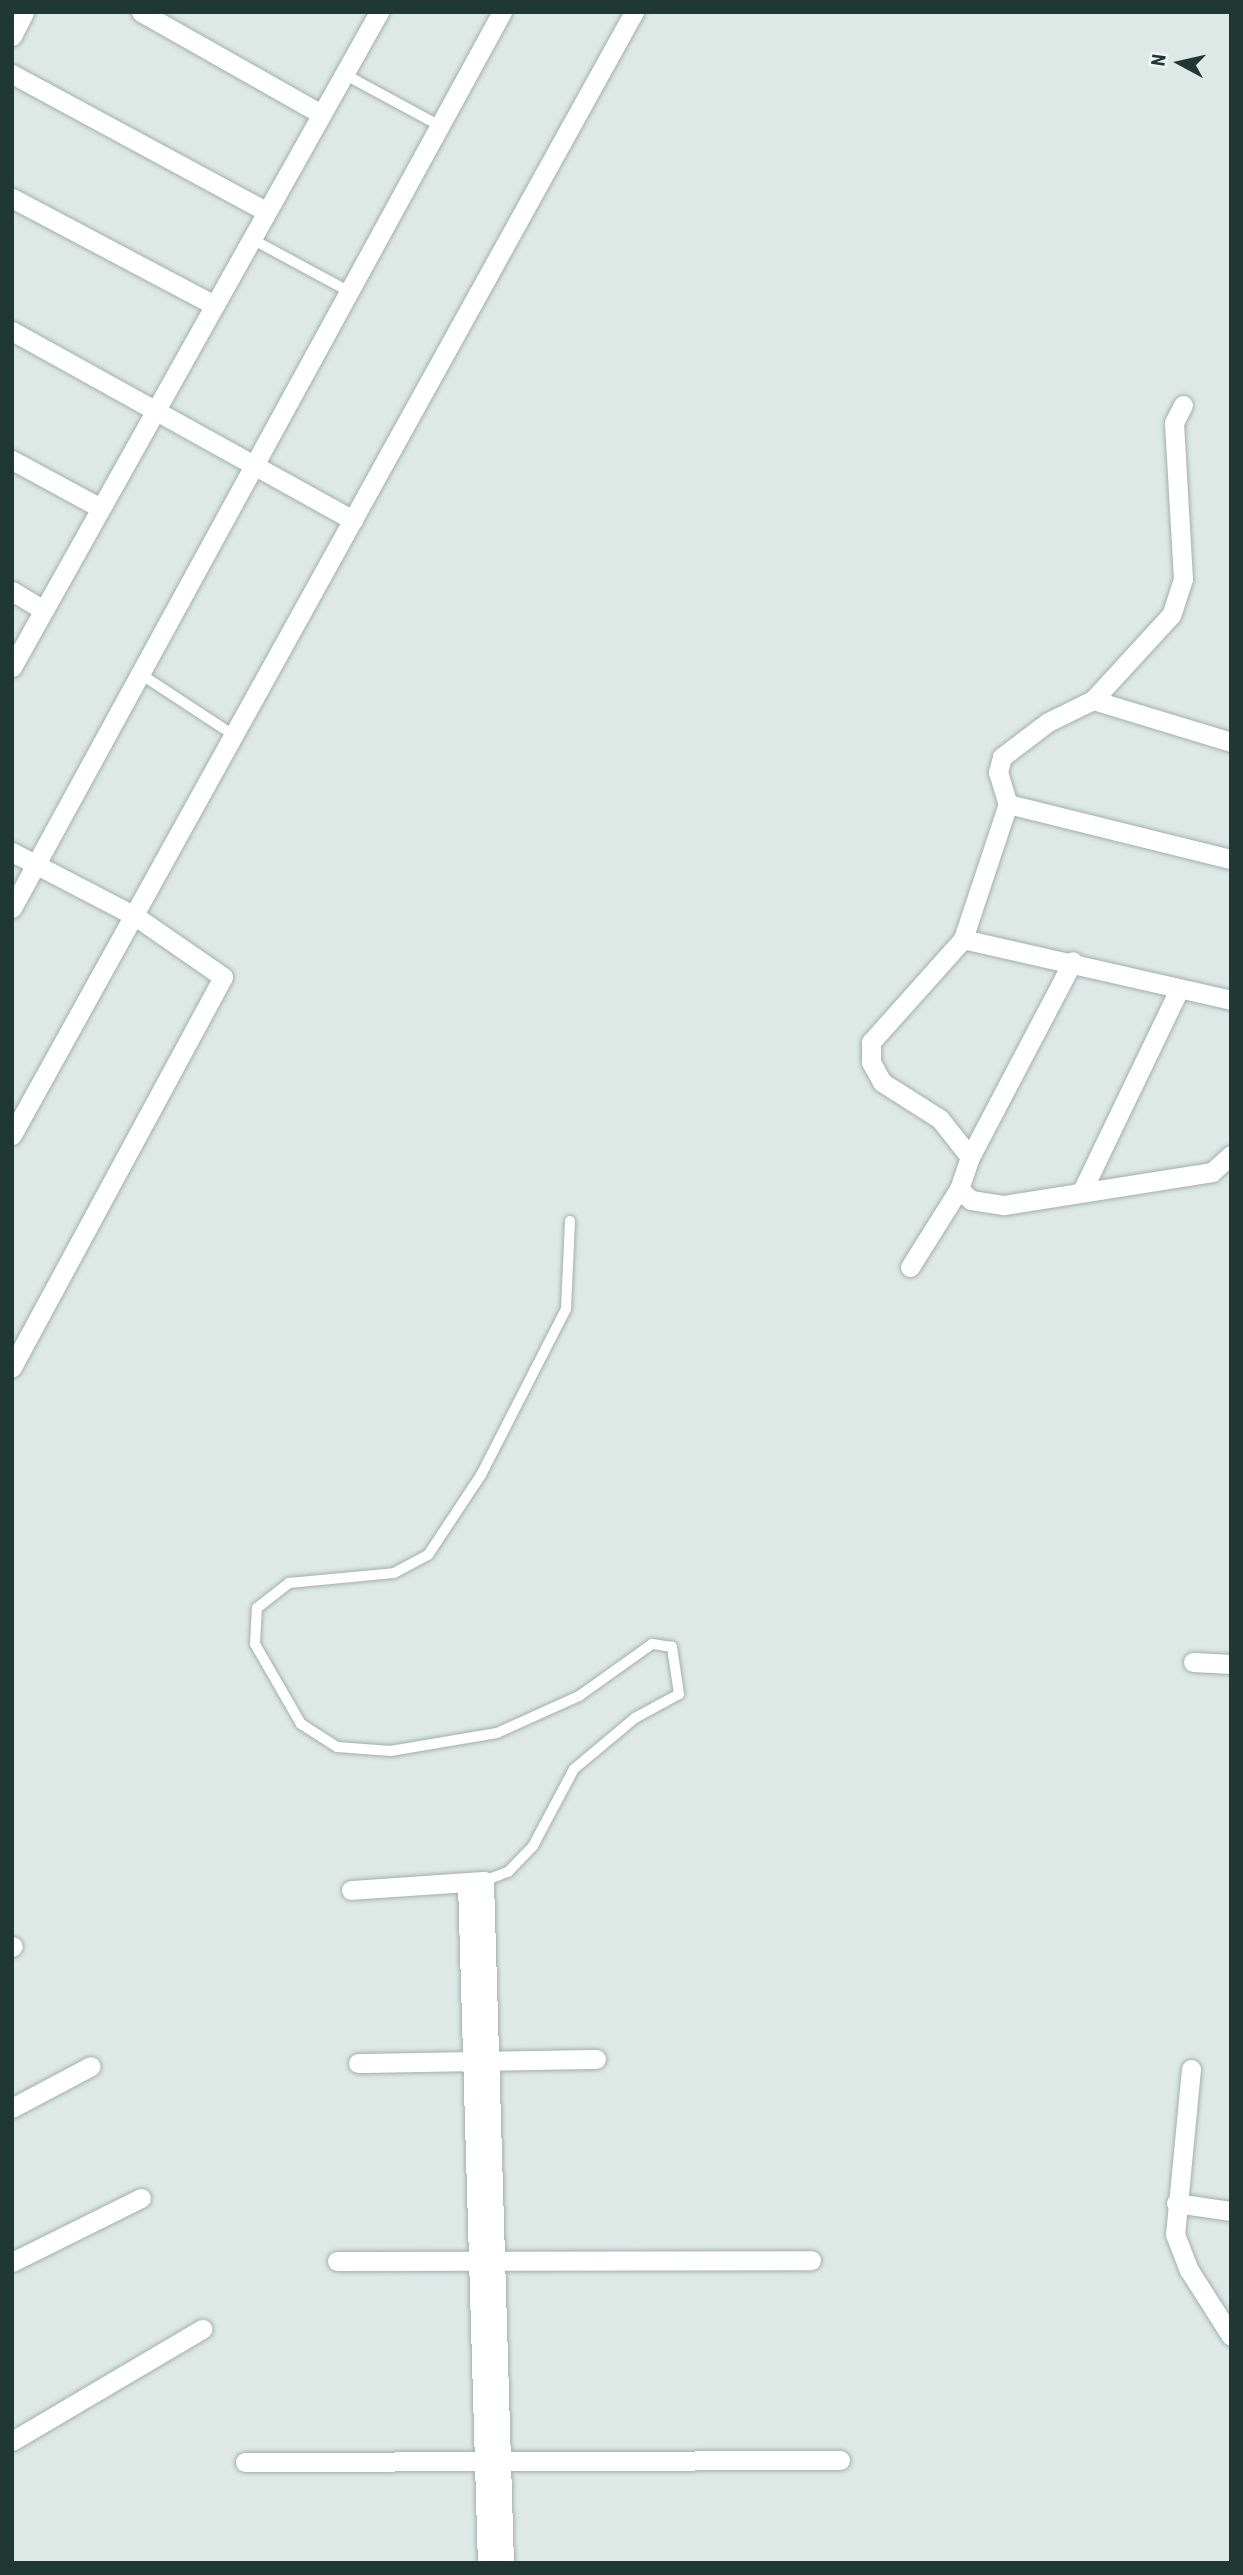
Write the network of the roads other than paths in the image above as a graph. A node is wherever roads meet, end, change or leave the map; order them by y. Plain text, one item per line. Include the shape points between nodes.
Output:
1 (24, 12) edge
2 (141, 12) edge
3 (379, 12) edge
4 (502, 12) edge
5 (634, 12) edge
6 (12, 36) edge
7 (12, 74) edge
8 (344, 74) junction
9 (321, 114) junction
10 (440, 126) junction
11 (12, 198) edge
12 (265, 211) junction
13 (250, 237) junction
14 (348, 291) junction
15 (212, 304) junction
16 (12, 331) edge
17 (1183, 405) dead end
18 (154, 408) junction
19 (12, 460) edge
20 (255, 465) junction
21 (99, 507) junction
22 (353, 520) junction
23 (12, 591) edge
24 (44, 610) junction
25 (12, 667) edge
26 (139, 673) junction
27 (1093, 700) junction
28 (235, 736) junction
29 (1231, 742) edge
30 (1008, 804) junction
31 (12, 852) edge
32 (1231, 859) edge
33 (36, 865) junction
34 (12, 908) edge
35 (135, 916) junction
36 (963, 939) junction
37 (1073, 961) junction
38 (1179, 989) junction
39 (1231, 1000) edge
40 (12, 1135) edge
41 (1231, 1155) edge
42 (970, 1157) junction
43 (959, 1189) junction
44 (1082, 1191) junction
45 (570, 1221) dead end
46 (910, 1266) dead end
47 (12, 1368) edge
48 (1193, 1662) dead end
49 (1231, 1664) edge
50 (476, 1882) junction
51 (351, 1890) dead end
52 (596, 2059) dead end
53 (481, 2061) junction
54 (358, 2063) dead end
55 (91, 2066) dead end
56 (1191, 2069) dead end
57 (12, 2108) edge
58 (141, 2198) dead end
59 (1176, 2203) junction
60 (1231, 2211) edge
61 (811, 2260) dead end
62 (337, 2261) dead end
63 (487, 2261) junction
64 (12, 2262) edge
65 (202, 2329) dead end
66 (1227, 2329) edge
67 (12, 2441) edge
68 (840, 2460) dead end
69 (245, 2462) dead end
70 (493, 2462) junction
71 (487, 2563) edge
72 (504, 2563) edge

1 - 6 street
2 - 9 street
3 - 8 street
4 - 10 street
5 - 22 street
7 - 12 street
8 - 9 street
8 - 10 lane
9 - 12 street
10 - 14 street
11 - 15 street
12 - 13 street
13 - 14 lane
13 - 15 street
14 - 20 street
15 - 18 street
16 - 18 street
17 - 27 street via 1174,423 1183,579 1171,615
18 - 20 street
18 - 21 street
19 - 21 street
20 - 22 street
20 - 26 street
21 - 24 street
22 - 28 street
23 - 24 street
24 - 25 street
26 - 28 lane
26 - 33 street
27 - 29 street
27 - 30 street via 1002,757 998,772
28 - 35 street
30 - 32 street
30 - 36 street
31 - 33 street
33 - 34 street
33 - 35 street
35 - 40 street
35 - 47 street via 223,977
36 - 37 street
36 - 42 street via 871,1042 871,1062 882,1082 940,1119
37 - 38 street
37 - 42 street
38 - 39 street
38 - 44 street
41 - 44 street via 1212,1171
42 - 43 street
43 - 44 street via 971,1200 1004,1205
43 - 46 street
45 - 50 lane via 566,1309 481,1475 428,1555 394,1573 289,1583 257,1608 255,1644 301,1724 337,1747 391,1751 497,1733 579,1696 652,1644 671,1647 679,1694 635,1718 574,1769 533,1846 508,1872
48 - 49 street
50 - 51 street
50 - 53 street
52 - 53 street
53 - 54 street
53 - 63 street
55 - 57 street
56 - 59 street
58 - 64 street
59 - 60 street
59 - 66 street via 1175,2234
61 - 63 street
62 - 63 street
63 - 70 street
65 - 67 street
68 - 70 street
69 - 70 street
70 - 71 street
70 - 72 street

